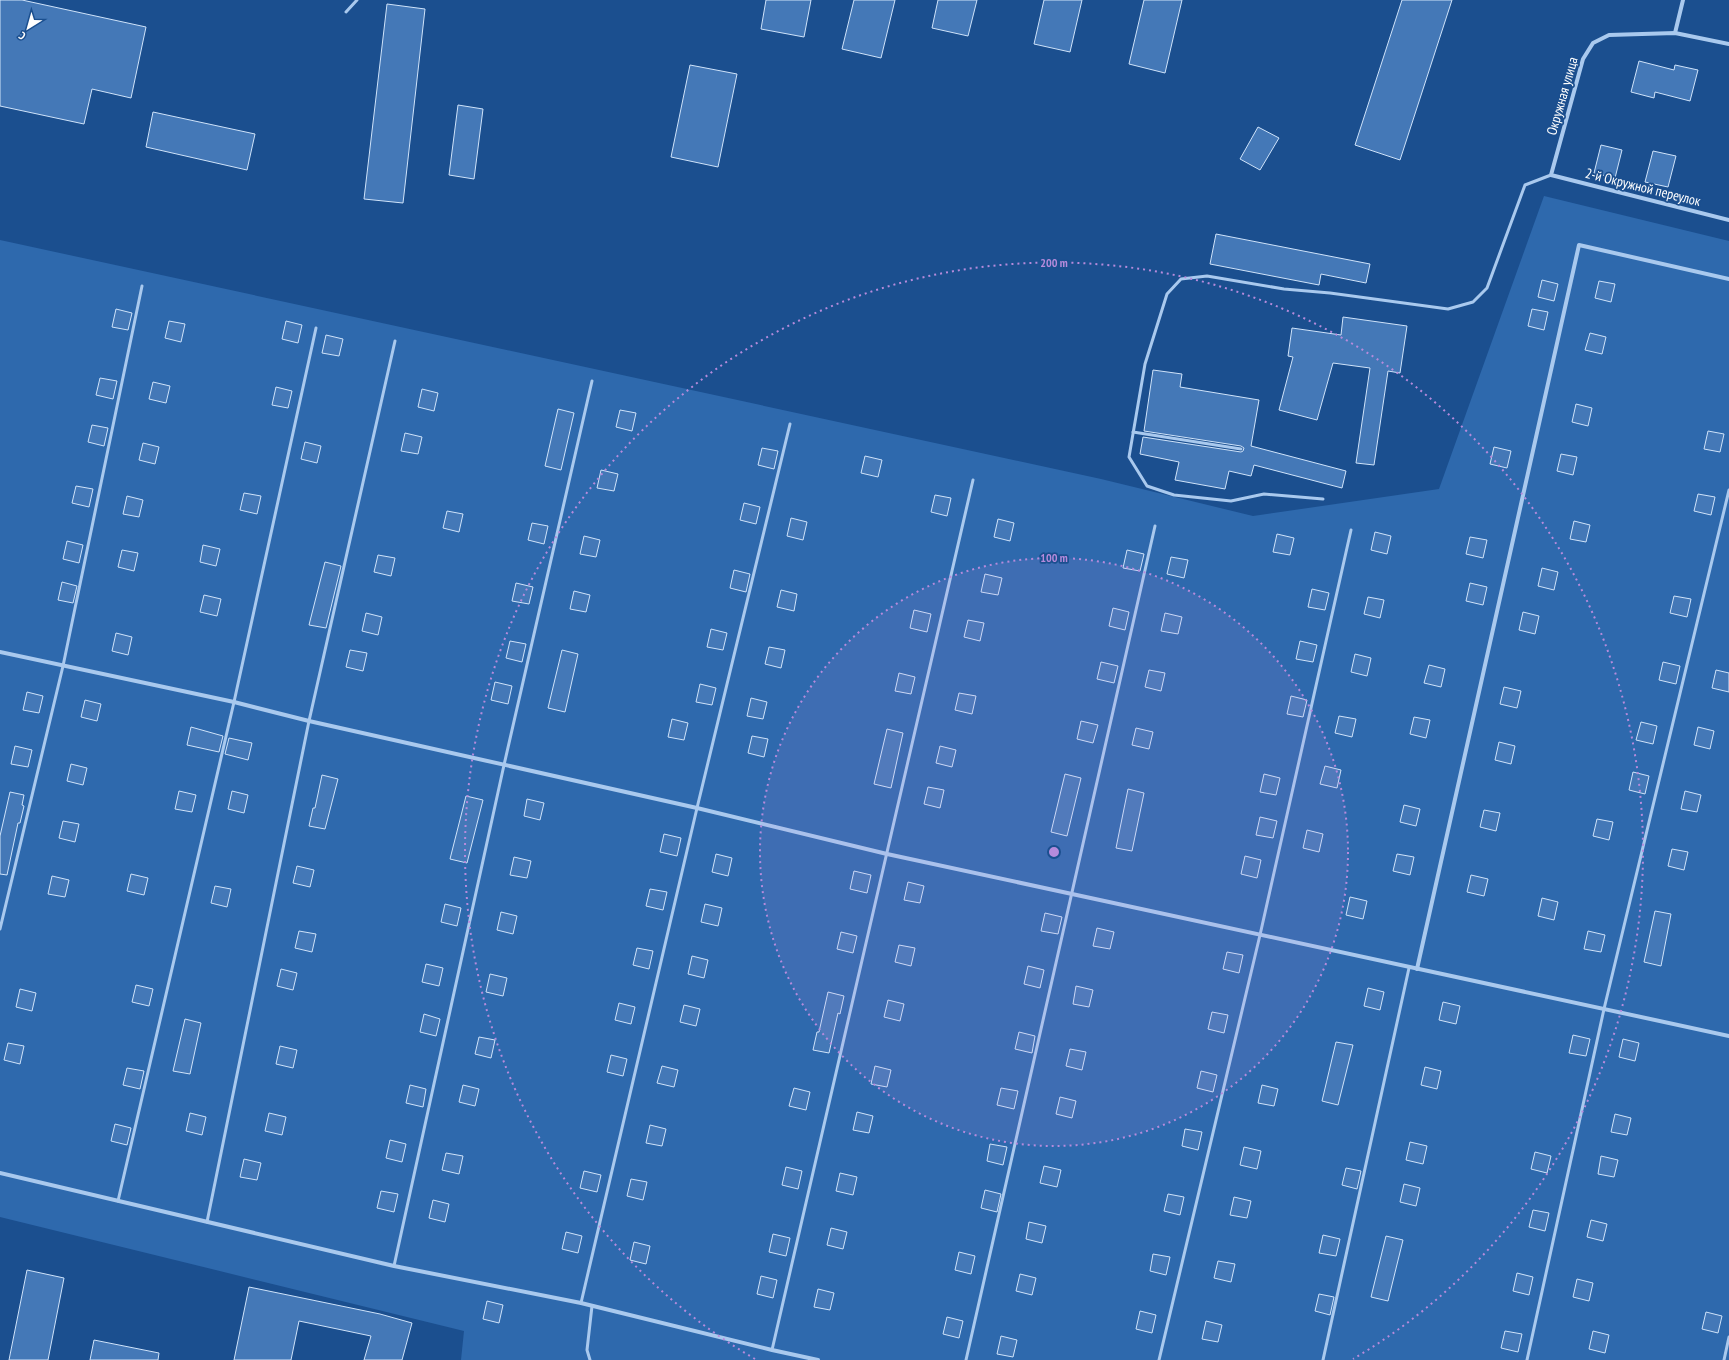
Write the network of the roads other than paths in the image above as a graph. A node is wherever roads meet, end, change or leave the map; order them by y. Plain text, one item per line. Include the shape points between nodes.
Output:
1 (357, 0) edge
2 (1683, 0) edge
3 (346, 12) dead end
4 (1675, 33) junction
5 (1729, 44) edge
6 (1552, 175) junction
7 (1729, 220) edge
8 (1729, 279) edge
9 (142, 286) dead end
10 (316, 328) dead end
11 (395, 341) dead end
12 (592, 381) dead end
13 (790, 424) dead end
14 (1133, 432) junction
15 (1241, 449) dead end
16 (973, 480) dead end
17 (1729, 490) edge
18 (1323, 499) dead end
19 (1155, 526) dead end
20 (1351, 530) dead end
21 (0, 652) edge
22 (63, 666) junction
23 (234, 702) junction
24 (309, 721) junction
25 (504, 765) junction
26 (697, 808) junction
27 (887, 854) junction
28 (1072, 895) junction
29 (0, 929) edge
30 (1260, 936) junction
31 (1409, 968) junction
32 (1417, 969) junction
33 (1604, 1009) junction
34 (1729, 1036) edge
35 (0, 1173) edge
36 (118, 1201) junction
37 (208, 1222) junction
38 (394, 1266) junction
39 (581, 1303) junction
40 (592, 1306) junction
41 (1729, 1337) edge
42 (772, 1350) junction
43 (590, 1360) edge
44 (818, 1360) edge
45 (966, 1360) edge
46 (1159, 1360) edge
47 (1323, 1360) edge
48 (1527, 1360) edge
49 (1724, 1360) edge

1 - 3 lane
2 - 4 street
4 - 5 street, Окружная улица
4 - 6 street, Окружная улица via 1609,35 1593,43 1583,59
6 - 7 street, 2-й Окружной переулок
6 - 14 lane via 1525,185 1487,288 1473,302 1448,309 1284,289 1207,276 1181,279 1167,294 1145,364
8 - 32 street via 1579,245
9 - 22 lane
10 - 23 lane
11 - 24 lane
12 - 25 lane
13 - 26 lane
14 - 15 lane
14 - 18 lane via 1129,457 1146,486 1174,495 1231,501 1264,494
16 - 27 lane
17 - 33 lane
19 - 28 lane
20 - 30 lane
21 - 22 street
22 - 23 street
22 - 29 lane
23 - 24 street
23 - 36 lane
24 - 25 street
24 - 37 lane
25 - 26 street
25 - 38 lane
26 - 27 street
26 - 39 lane
27 - 28 street
27 - 42 lane
28 - 30 street
28 - 45 lane
30 - 31 street
30 - 46 lane
31 - 32 street
31 - 47 lane
32 - 33 street
33 - 34 street
33 - 48 lane
35 - 36 street
36 - 37 street
37 - 38 street
38 - 39 street
39 - 40 street
40 - 42 street
40 - 43 lane via 587,1350
41 - 49 lane
42 - 44 street

